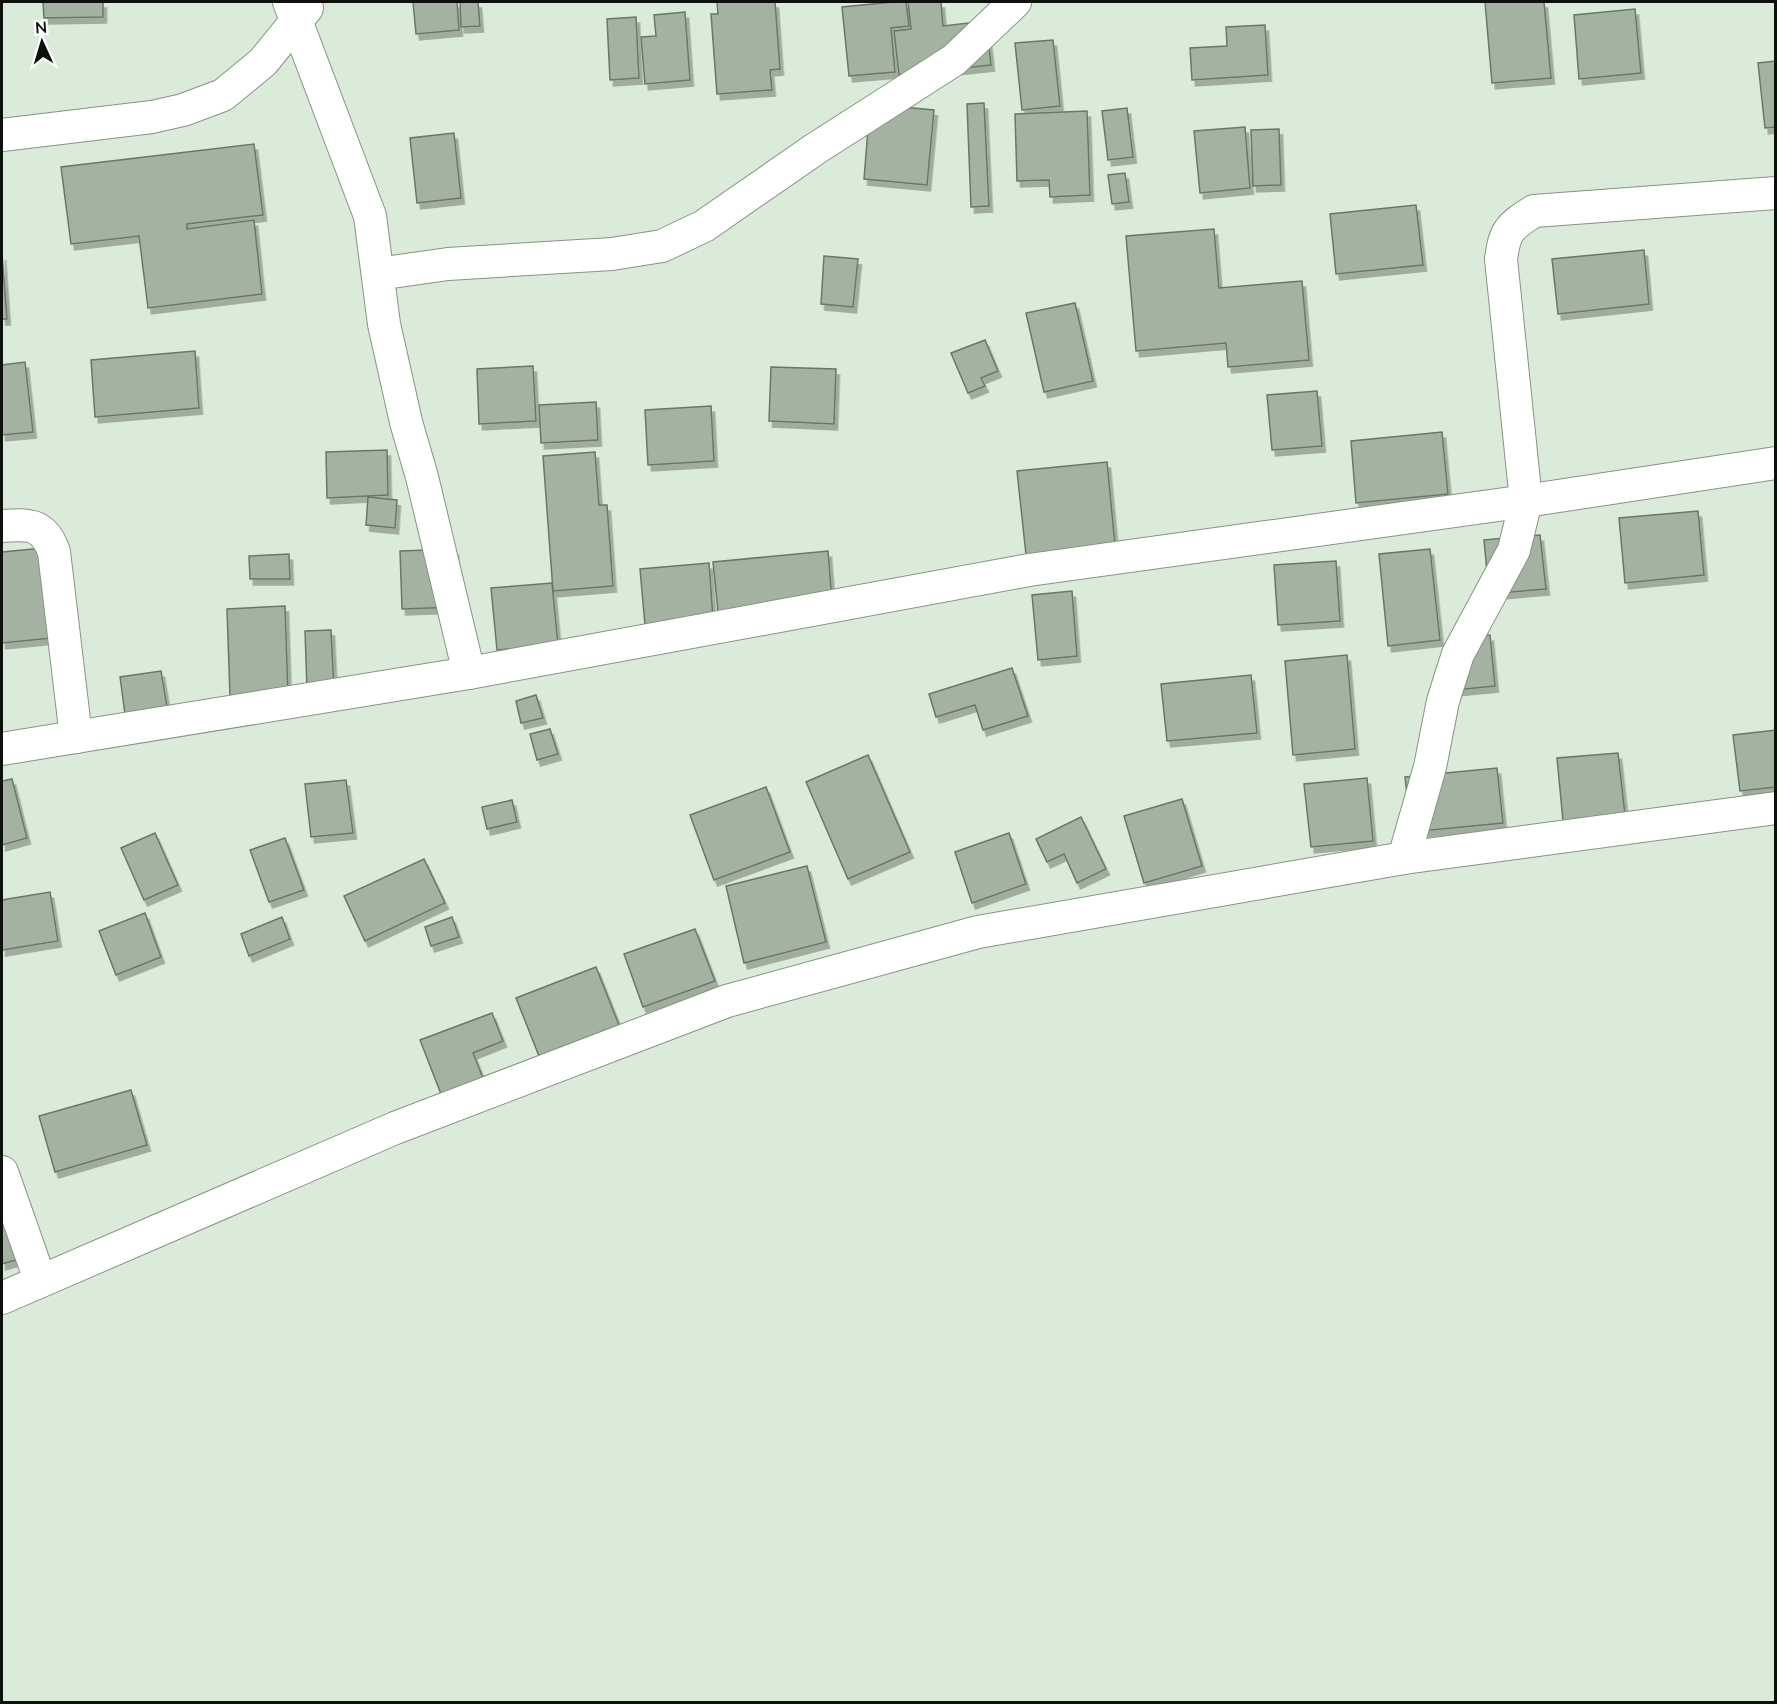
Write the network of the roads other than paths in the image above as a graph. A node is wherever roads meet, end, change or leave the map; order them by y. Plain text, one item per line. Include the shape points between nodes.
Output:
1 (1015, 2) edge
2 (299, 9) edge
3 (2, 135) edge
4 (1776, 193) edge
5 (378, 274) junction
6 (1776, 462) edge
7 (1526, 501) junction
8 (2, 526) edge
9 (469, 673) junction
10 (76, 737) junction
11 (2, 749) edge
12 (1776, 808) edge
13 (1404, 858) junction
14 (2, 1172) edge
15 (40, 1280) junction
16 (2, 1298) edge

1 - 5 street via 954,60 704,226 662,246 612,254 447,264
2 - 3 street via 262,62 223,94 152,117
2 - 5 street via 370,216
4 - 7 street via 1534,211 1516,222 1504,238 1501,259
5 - 9 street via 384,324
6 - 7 street
7 - 9 street via 1029,570
7 - 13 street via 1514,550 1458,654
8 - 10 street via 32,526 43,531 54,552
9 - 10 street
10 - 11 street
12 - 13 street
13 - 15 street via 978,932 727,1001 395,1128
14 - 15 street
15 - 16 street

